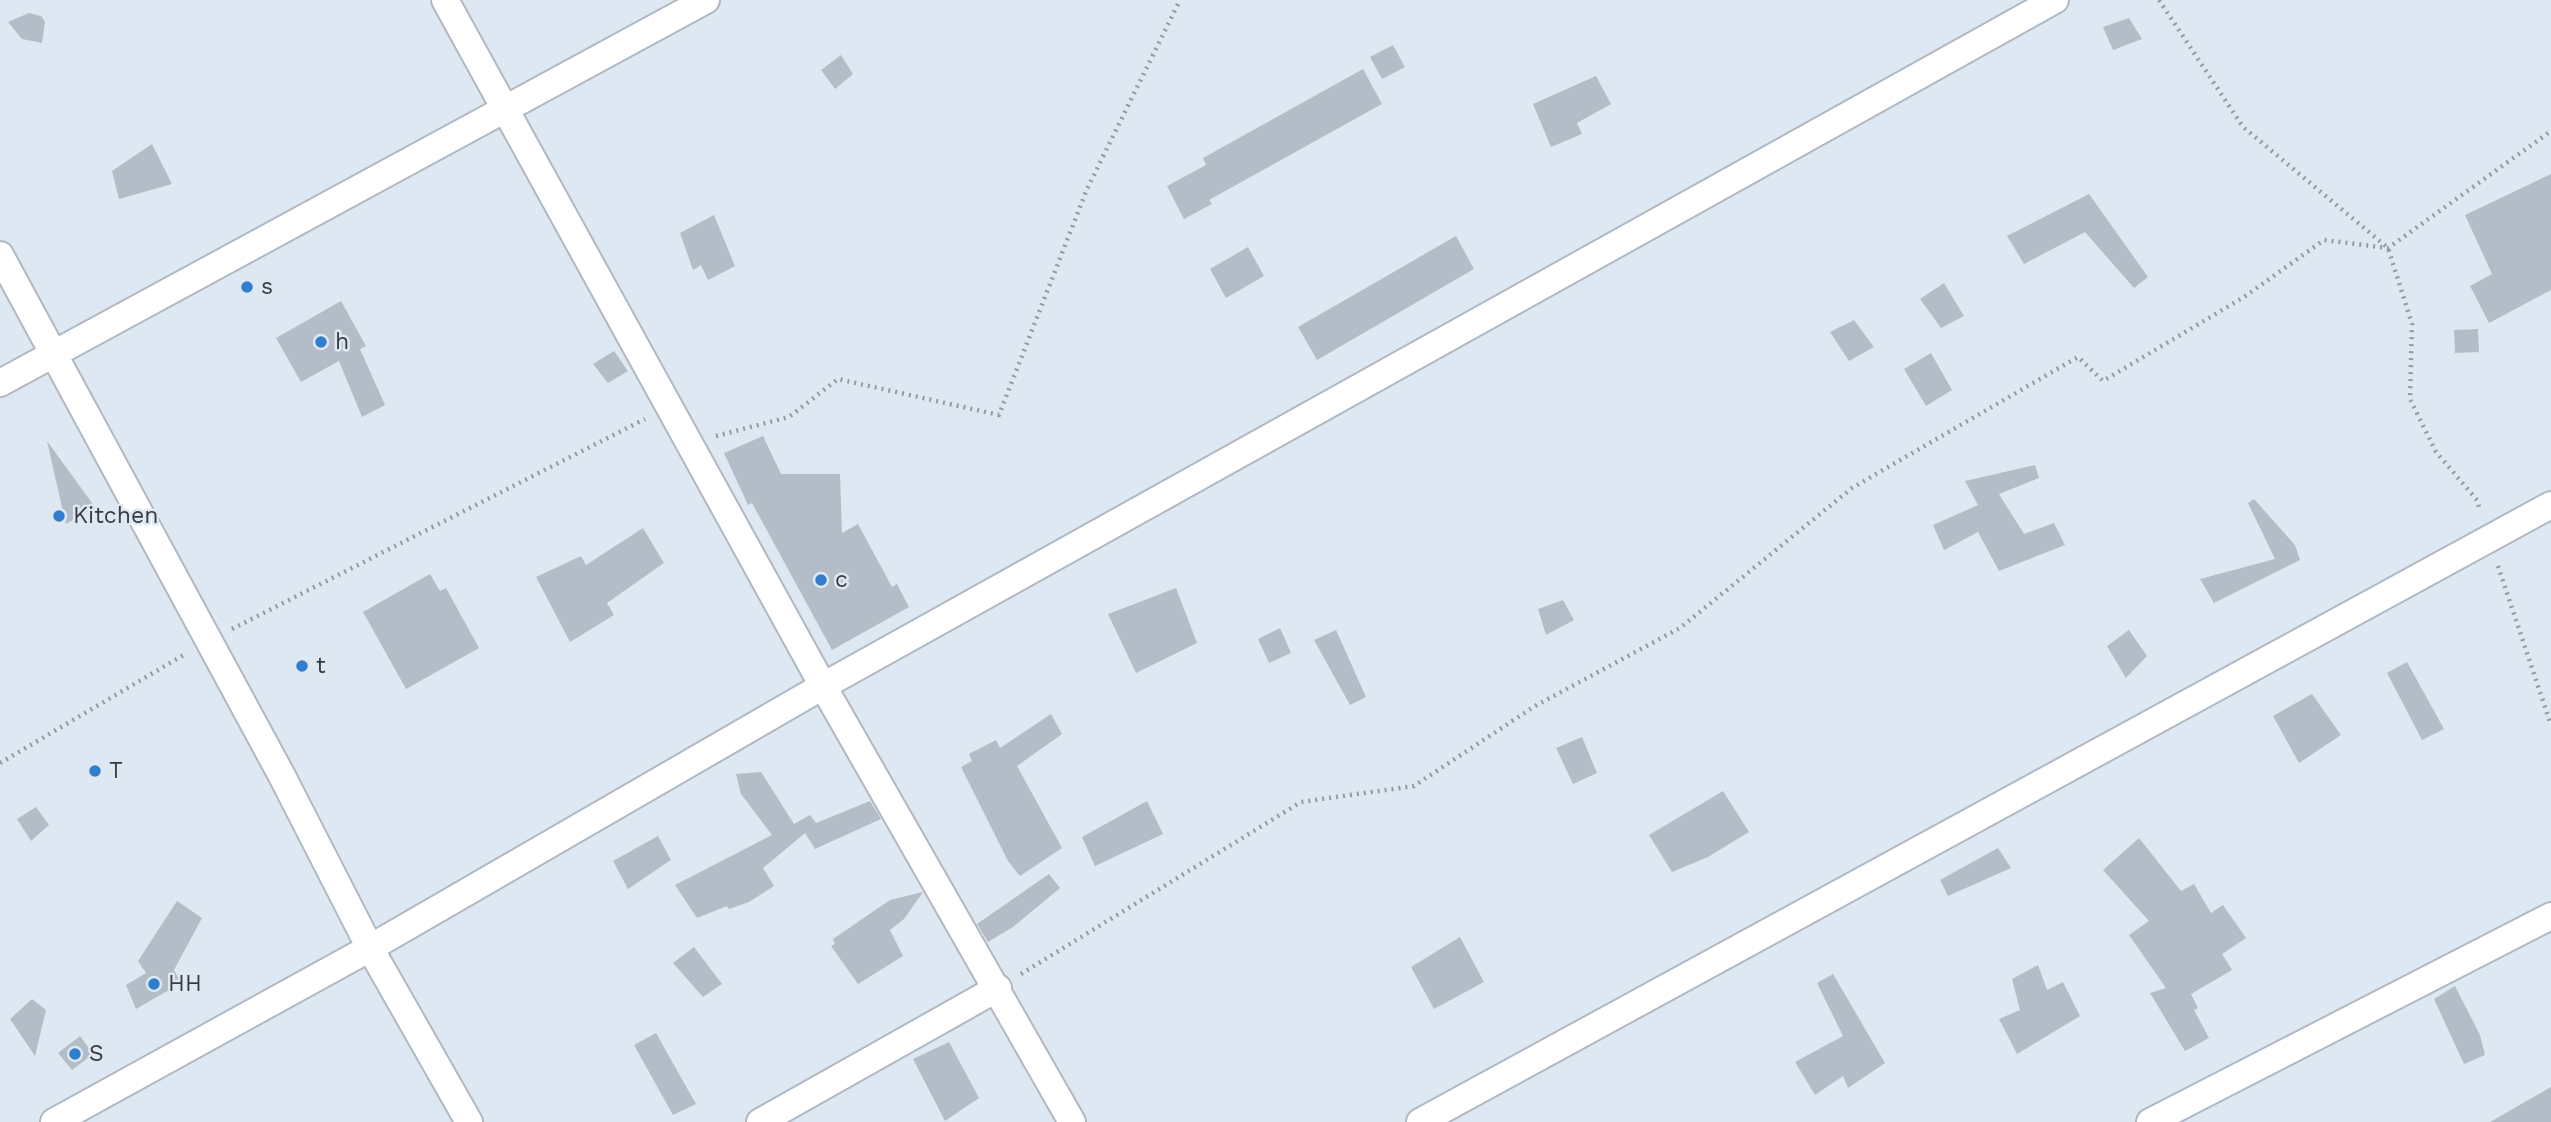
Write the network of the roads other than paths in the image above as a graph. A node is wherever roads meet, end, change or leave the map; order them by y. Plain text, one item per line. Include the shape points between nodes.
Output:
1 (445, 0) edge
2 (706, 0) edge
3 (2055, 0) edge
4 (504, 110) junction
5 (0, 255) edge
6 (53, 355) junction
7 (0, 383) edge
8 (2551, 505) edge
9 (823, 686) junction
10 (2551, 916) edge
11 (370, 948) junction
12 (998, 988) junction
13 (54, 1122) edge
14 (469, 1122) edge
15 (760, 1122) edge
16 (1072, 1122) edge
17 (1420, 1122) edge
18 (2150, 1122) edge

1 - 4 street
2 - 4 street
3 - 9 street
4 - 6 street
4 - 9 street
5 - 6 street
6 - 7 street
6 - 11 street
8 - 17 street
9 - 11 street
9 - 12 street
10 - 18 street
11 - 13 street
11 - 14 street
12 - 15 street
12 - 16 street

